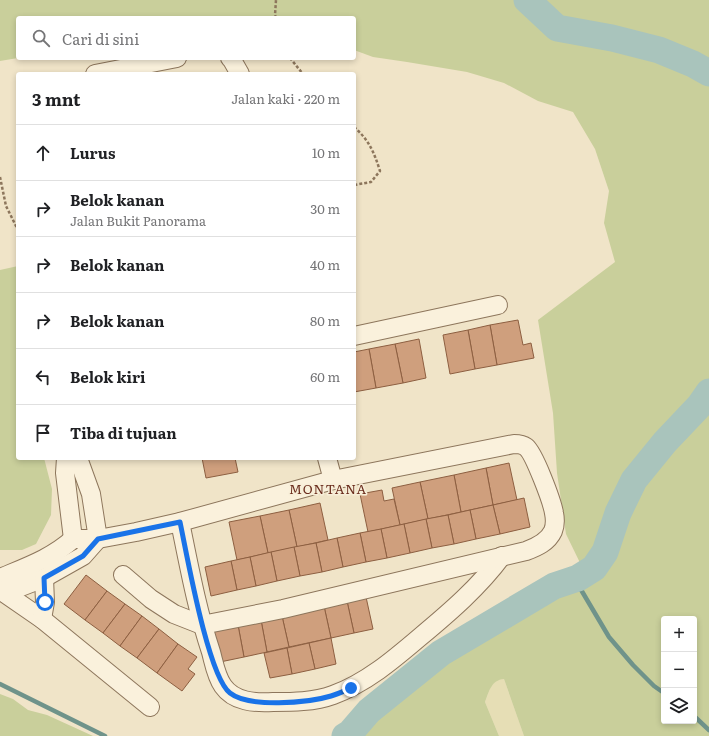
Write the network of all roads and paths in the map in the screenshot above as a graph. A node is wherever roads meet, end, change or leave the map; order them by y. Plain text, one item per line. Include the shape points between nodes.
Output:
1 (276, 0) edge
2 (275, 16) edge
3 (167, 60) edge
4 (231, 60) edge
5 (291, 60) edge
6 (105, 72) edge
7 (239, 72) edge
8 (301, 72) edge
9 (356, 129) edge
10 (0, 177) edge
11 (356, 185) edge
12 (16, 226) edge
13 (498, 305) dead end
14 (356, 336) edge
15 (66, 460) edge
16 (79, 460) edge
17 (328, 460) edge
18 (333, 480) junction
19 (180, 522) junction
20 (73, 539) junction
21 (98, 539) junction
22 (502, 556) junction
23 (123, 575) dead end
24 (44, 578) junction
25 (2, 587) edge
26 (42, 620) junction
27 (202, 625) junction
28 (150, 707) dead end

1 - 2 path
3 - 6 street
4 - 7 street
5 - 8 path
9 - 11 path via 365,137 375,154 380,171 371,182
10 - 12 path via 6,206
13 - 14 street
15 - 20 street via 65,473
16 - 21 street via 91,494
17 - 18 street
18 - 19 street
18 - 22 street via 521,444 531,453 548,493 555,522 548,540 526,551
19 - 21 street
19 - 27 street
20 - 21 street
20 - 25 street via 64,548
21 - 24 street via 83,556
22 - 27 street via 283,609
22 - 27 street via 471,592 392,660 351,688 330,696 300,702 256,703 240,699 230,693 221,682
23 - 27 street via 151,599 174,614
24 - 25 street
24 - 26 street via 45,602
25 - 26 street
26 - 28 street

